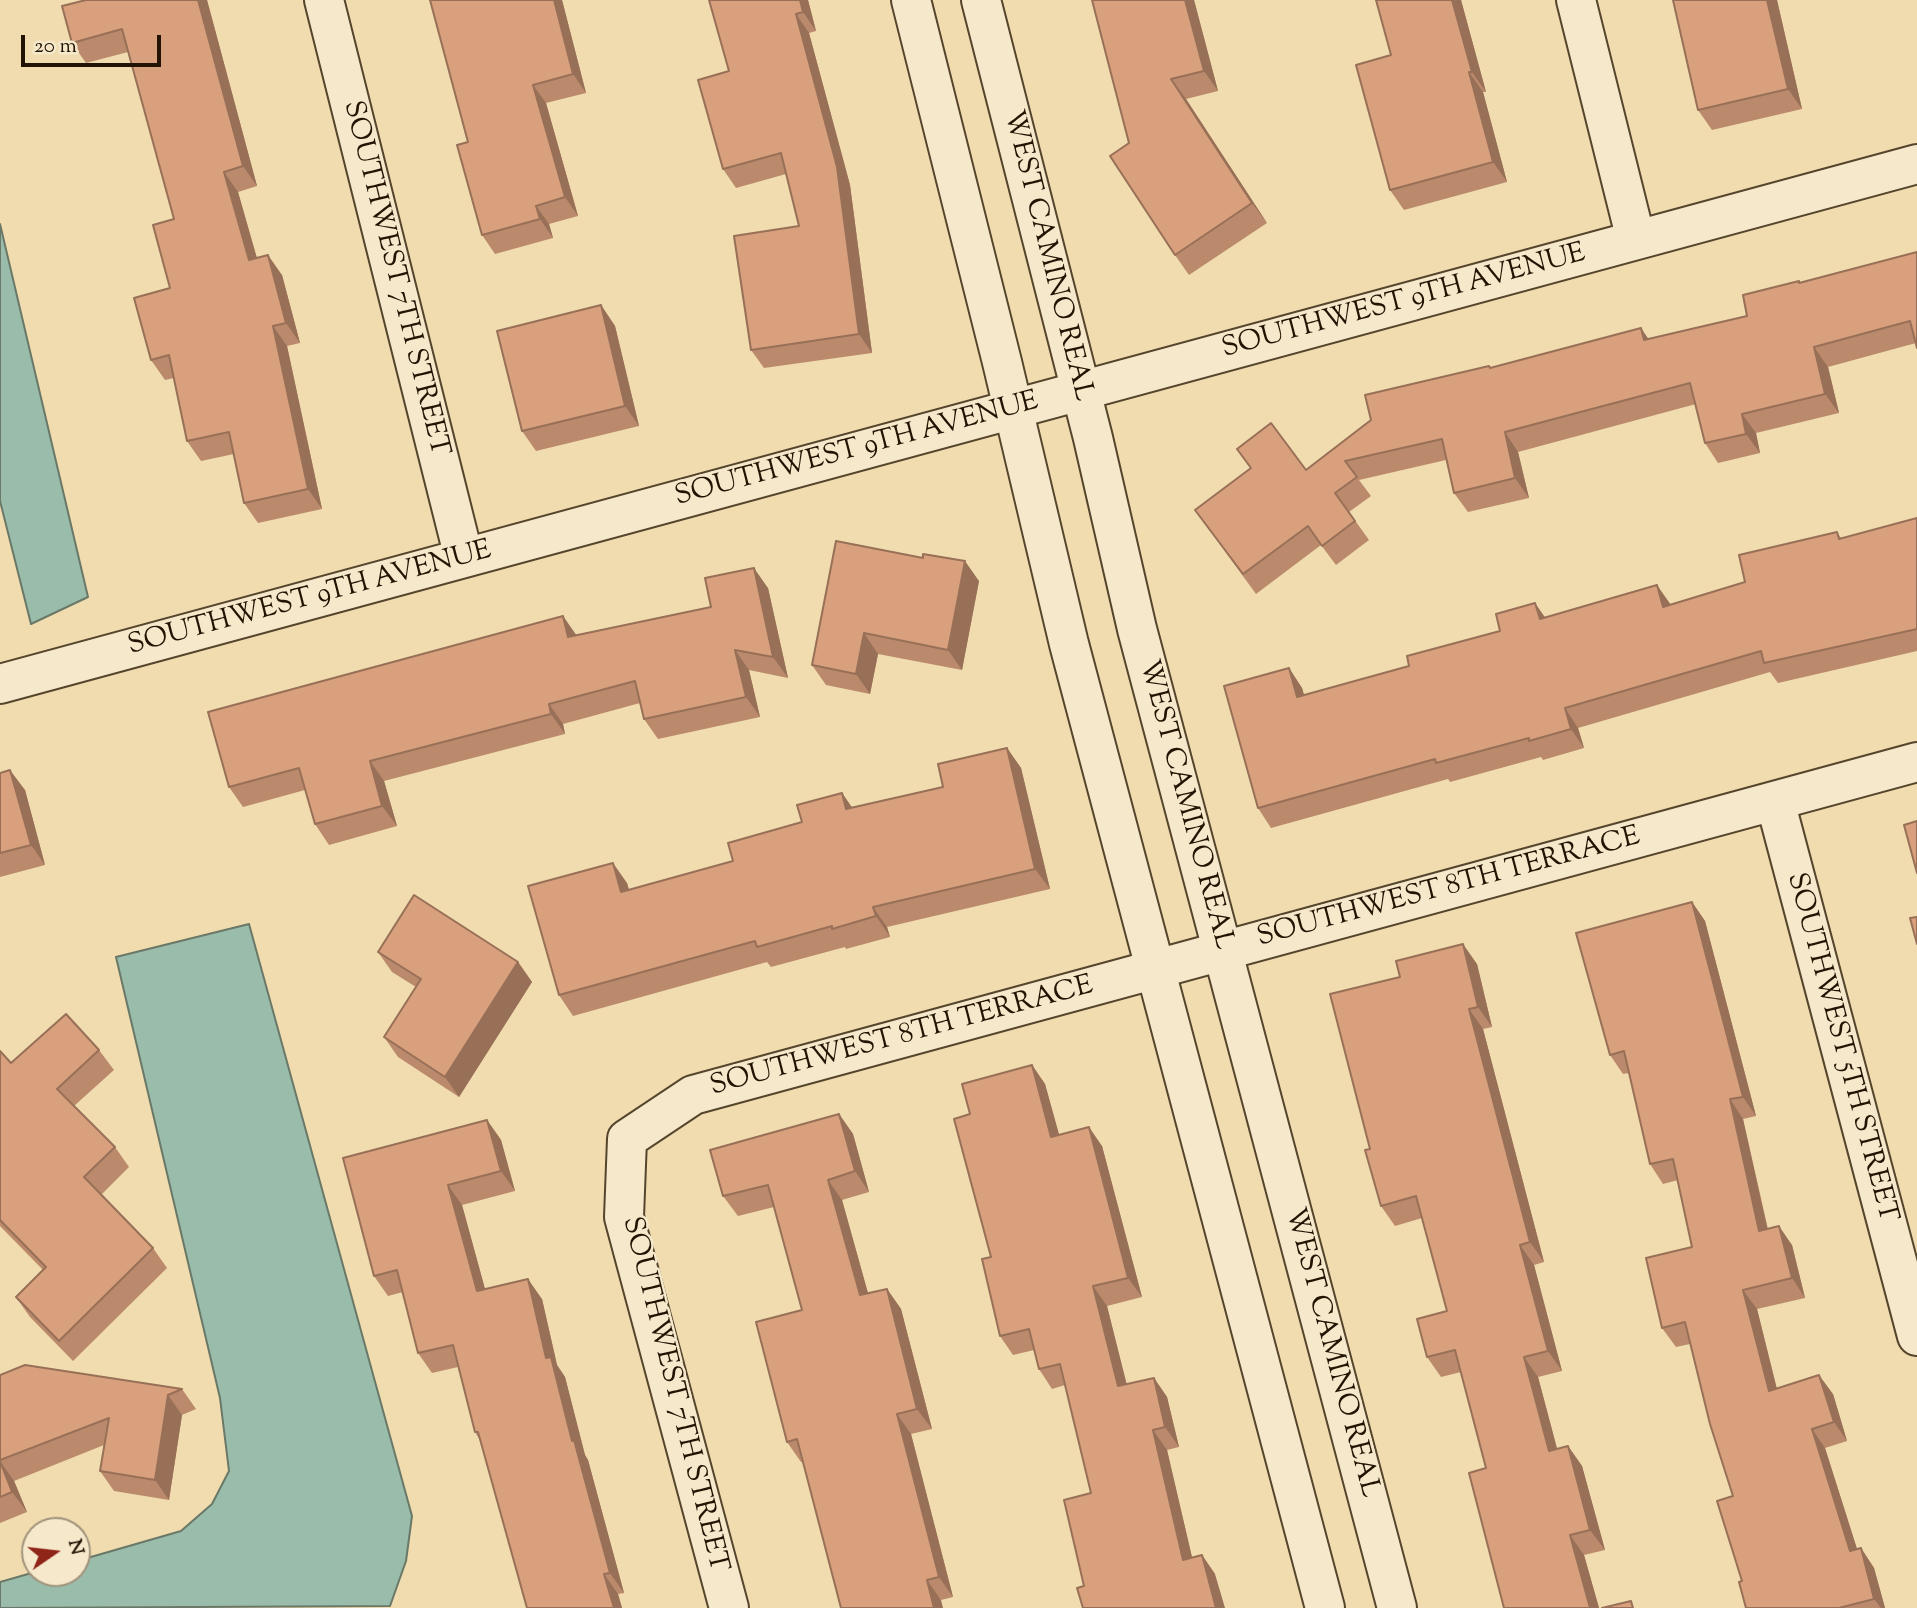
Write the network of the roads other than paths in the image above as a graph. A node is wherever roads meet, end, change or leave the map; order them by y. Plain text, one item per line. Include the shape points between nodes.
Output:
1 (324, 0) edge
2 (911, 0) edge
3 (981, 0) edge
4 (1576, 0) edge
5 (1917, 164) edge
6 (1636, 240) junction
7 (1080, 391) junction
8 (1013, 408) junction
9 (464, 558) junction
10 (0, 684) edge
11 (1917, 762) edge
12 (1774, 801) junction
13 (1223, 950) junction
14 (1155, 969) junction
15 (627, 1139) joint
16 (1917, 1336) edge
17 (729, 1608) edge
18 (1325, 1608) edge
19 (1397, 1608) edge

1 - 9 street, SOUTHWEST 7TH STREET
2 - 8 street
3 - 7 street, WEST CAMINO REAL
4 - 6 street
5 - 6 street, SOUTHWEST 9TH AVENUE
6 - 7 street, SOUTHWEST 9TH AVENUE
7 - 8 street, SOUTHWEST 9TH AVENUE
7 - 13 street, WEST CAMINO REAL via 1137,629
8 - 9 street, SOUTHWEST 9TH AVENUE
8 - 14 street via 1069,644
9 - 10 street, SOUTHWEST 9TH AVENUE
11 - 12 street, SOUTHWEST 8TH TERRACE
12 - 13 street, SOUTHWEST 8TH TERRACE
12 - 16 street, SOUTHWEST 5TH STREET
13 - 14 street, SOUTHWEST 8TH TERRACE
13 - 19 street, WEST CAMINO REAL
14 - 15 street, SOUTHWEST 8TH TERRACE via 694,1094
14 - 18 street
15 - 17 street, SOUTHWEST 7TH STREET via 624,1217

